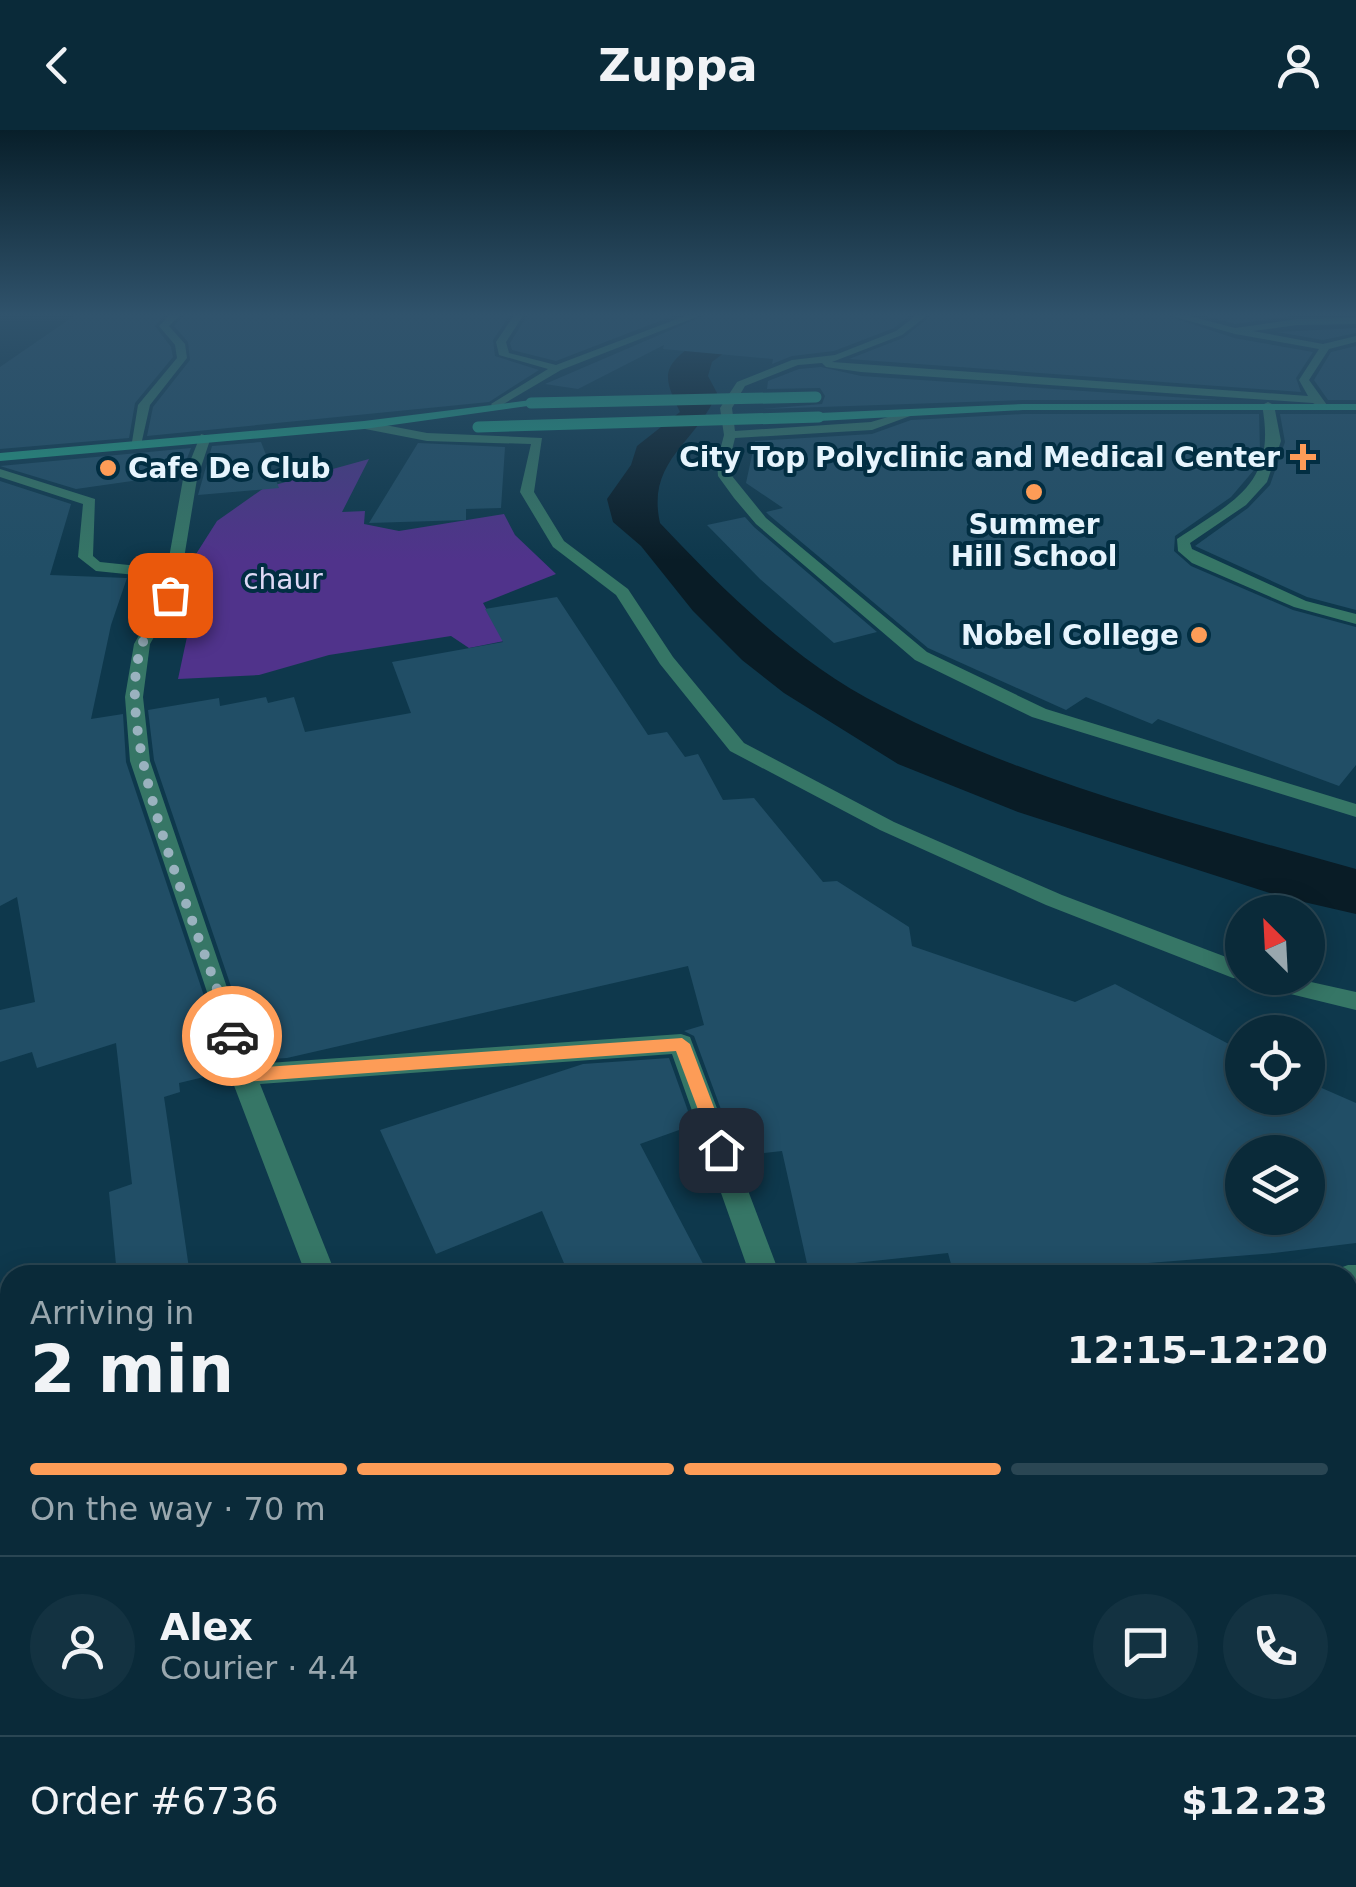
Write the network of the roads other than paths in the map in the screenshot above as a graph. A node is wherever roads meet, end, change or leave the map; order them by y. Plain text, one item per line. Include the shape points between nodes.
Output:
1 (153, 396) edge
2 (511, 396) edge
3 (734, 396) edge
4 (1222, 396) edge
5 (1314, 396) edge
6 (832, 400) dead end
7 (849, 402) dead end
8 (1319, 403) junction
9 (495, 406) junction
10 (1268, 406) junction
11 (1356, 406) edge
12 (915, 412) junction
13 (364, 425) junction
14 (730, 435) junction
15 (205, 437) junction
16 (135, 445) junction
17 (1, 462) edge
18 (171, 574) junction
19 (1356, 620) edge
20 (1356, 810) edge
21 (1225, 965) edge
22 (1325, 993) edge
23 (1356, 1000) edge
24 (242, 1076) junction
25 (317, 1265) edge
26 (761, 1265) edge

1 - 16 street via 144,406
2 - 9 street
3 - 14 street via 726,408
4 - 8 street
5 - 8 street
6 - 9 main road, bridge
7 - 12 main road
8 - 10 main road
8 - 11 main road
9 - 13 main road
10 - 12 main road
10 - 19 street via 1275,441 1260,482 1182,542 1185,551 1300,604
12 - 13 main road, bridge via 478,428
12 - 14 street via 872,426
13 - 15 main road
13 - 21 street via 427,437 538,441 527,492 558,544 622,592 666,660 737,747 920,841
14 - 20 street via 723,462 739,495 921,656 1039,713
15 - 16 main road
15 - 18 street
16 - 17 main road
17 - 18 street via 90,502 84,557 96,566
18 - 24 street via 170,595 142,644 134,697 140,761
22 - 23 street
24 - 25 street
24 - 26 street via 682,1044

